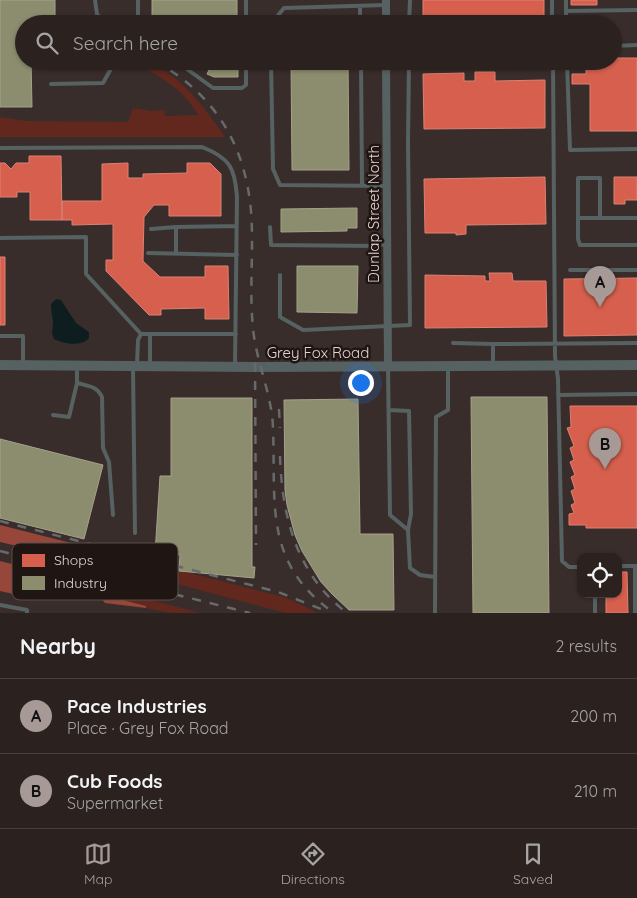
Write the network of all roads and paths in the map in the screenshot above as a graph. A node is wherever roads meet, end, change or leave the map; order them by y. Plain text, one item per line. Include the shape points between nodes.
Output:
1 (95, 0) edge
2 (138, 0) edge
3 (246, 0) edge
4 (410, 0) edge
5 (552, 0) edge
6 (566, 0) edge
7 (386, 3) edge
8 (360, 6) junction
9 (637, 10) edge
10 (566, 11) junction
11 (97, 15) edge
12 (138, 15) edge
13 (246, 15) edge
14 (278, 15) edge
15 (360, 15) edge
16 (409, 15) edge
17 (552, 15) edge
18 (566, 15) edge
19 (622, 46) edge
20 (637, 46) edge
21 (110, 70) edge
22 (188, 70) edge
23 (246, 70) edge
24 (272, 70) edge
25 (361, 70) edge
26 (386, 70) edge
27 (409, 70) edge
28 (553, 70) edge
29 (567, 70) edge
30 (51, 84) dead end
31 (0, 148) edge
32 (637, 149) edge
33 (362, 186) junction
34 (387, 186) junction
35 (578, 218) junction
36 (600, 218) junction
37 (637, 218) edge
38 (236, 226) junction
39 (176, 227) junction
40 (270, 227) dead end
41 (151, 229) dead end
42 (0, 238) edge
43 (387, 243) junction
44 (637, 245) edge
45 (148, 253) dead end
46 (176, 253) junction
47 (237, 256) junction
48 (570, 270) dead end
49 (637, 270) edge
50 (280, 275) dead end
51 (388, 328) junction
52 (141, 334) junction
53 (236, 334) junction
54 (150, 335) junction
55 (0, 336) edge
56 (555, 343) junction
57 (637, 343) edge
58 (453, 344) dead end
59 (493, 344) junction
60 (23, 365) junction
61 (77, 365) junction
62 (135, 365) junction
63 (150, 365) junction
64 (637, 365) edge
65 (0, 366) edge
66 (236, 366) junction
67 (388, 366) junction
68 (448, 366) junction
69 (493, 366) junction
70 (556, 366) junction
71 (77, 383) junction
72 (558, 394) junction
73 (637, 394) edge
74 (389, 410) junction
75 (52, 415) dead end
76 (113, 515) dead end
77 (408, 530) junction
78 (135, 533) dead end
79 (622, 566) edge
80 (636, 566) edge
81 (577, 567) edge
82 (435, 577) junction
83 (595, 598) edge
84 (0, 605) edge
85 (27, 613) edge
86 (435, 613) edge
87 (595, 613) edge
88 (635, 613) edge

1 - 11 lane
2 - 12 lane
3 - 13 lane
4 - 16 lane
5 - 17 lane
6 - 10 lane
7 - 8 lane
8 - 14 lane via 284,8
8 - 15 lane
9 - 10 lane
10 - 18 lane
19 - 20 lane
21 - 30 lane via 102,84
22 - 23 lane via 213,88 242,88 246,85
24 - 33 lane via 273,169 280,185
25 - 33 lane
26 - 34 street, Dunlap Street North
27 - 51 lane via 410,326
28 - 56 lane
29 - 32 lane via 570,150
31 - 38 lane via 202,147 229,164 236,178
33 - 34 lane
34 - 43 street, Dunlap Street North
35 - 36 lane
35 - 36 lane via 578,178 600,178
35 - 44 lane via 580,245
36 - 37 lane
38 - 39 lane
38 - 47 lane
39 - 41 lane
39 - 46 lane
40 - 43 lane via 271,245 378,246
42 - 52 lane via 86,237 86,274
43 - 51 street, Dunlap Street North
45 - 46 lane
46 - 47 lane
47 - 53 lane
48 - 49 lane
50 - 51 lane via 280,317 303,330
51 - 67 street, Dunlap Street North
52 - 54 lane
52 - 62 lane
53 - 54 lane
53 - 66 lane
54 - 63 lane
55 - 60 lane via 23,336
56 - 57 lane
56 - 59 lane
56 - 70 lane
58 - 59 lane
59 - 69 lane
60 - 61 street, Grey Fox Road
60 - 65 street, Grey Fox Road
61 - 62 street, Grey Fox Road
61 - 71 lane
62 - 63 street, Grey Fox Road
62 - 78 lane
63 - 66 street, Grey Fox Road
64 - 70 street, Grey Fox Road
66 - 67 street, Grey Fox Road
67 - 68 street, Grey Fox Road
67 - 74 lane
68 - 69 street, Grey Fox Road
68 - 82 lane via 448,410 436,417
69 - 70 street, Grey Fox Road
70 - 72 lane
71 - 75 lane via 69,417
71 - 76 lane via 98,390 102,397 103,448 109,462
72 - 73 lane
72 - 81 lane via 562,560 569,567
74 - 77 lane via 390,516
74 - 77 lane via 409,411 411,514
77 - 82 lane via 410,568 420,575
79 - 80 lane
80 - 88 lane
82 - 86 lane
83 - 87 lane
84 - 85 lane via 27,610

